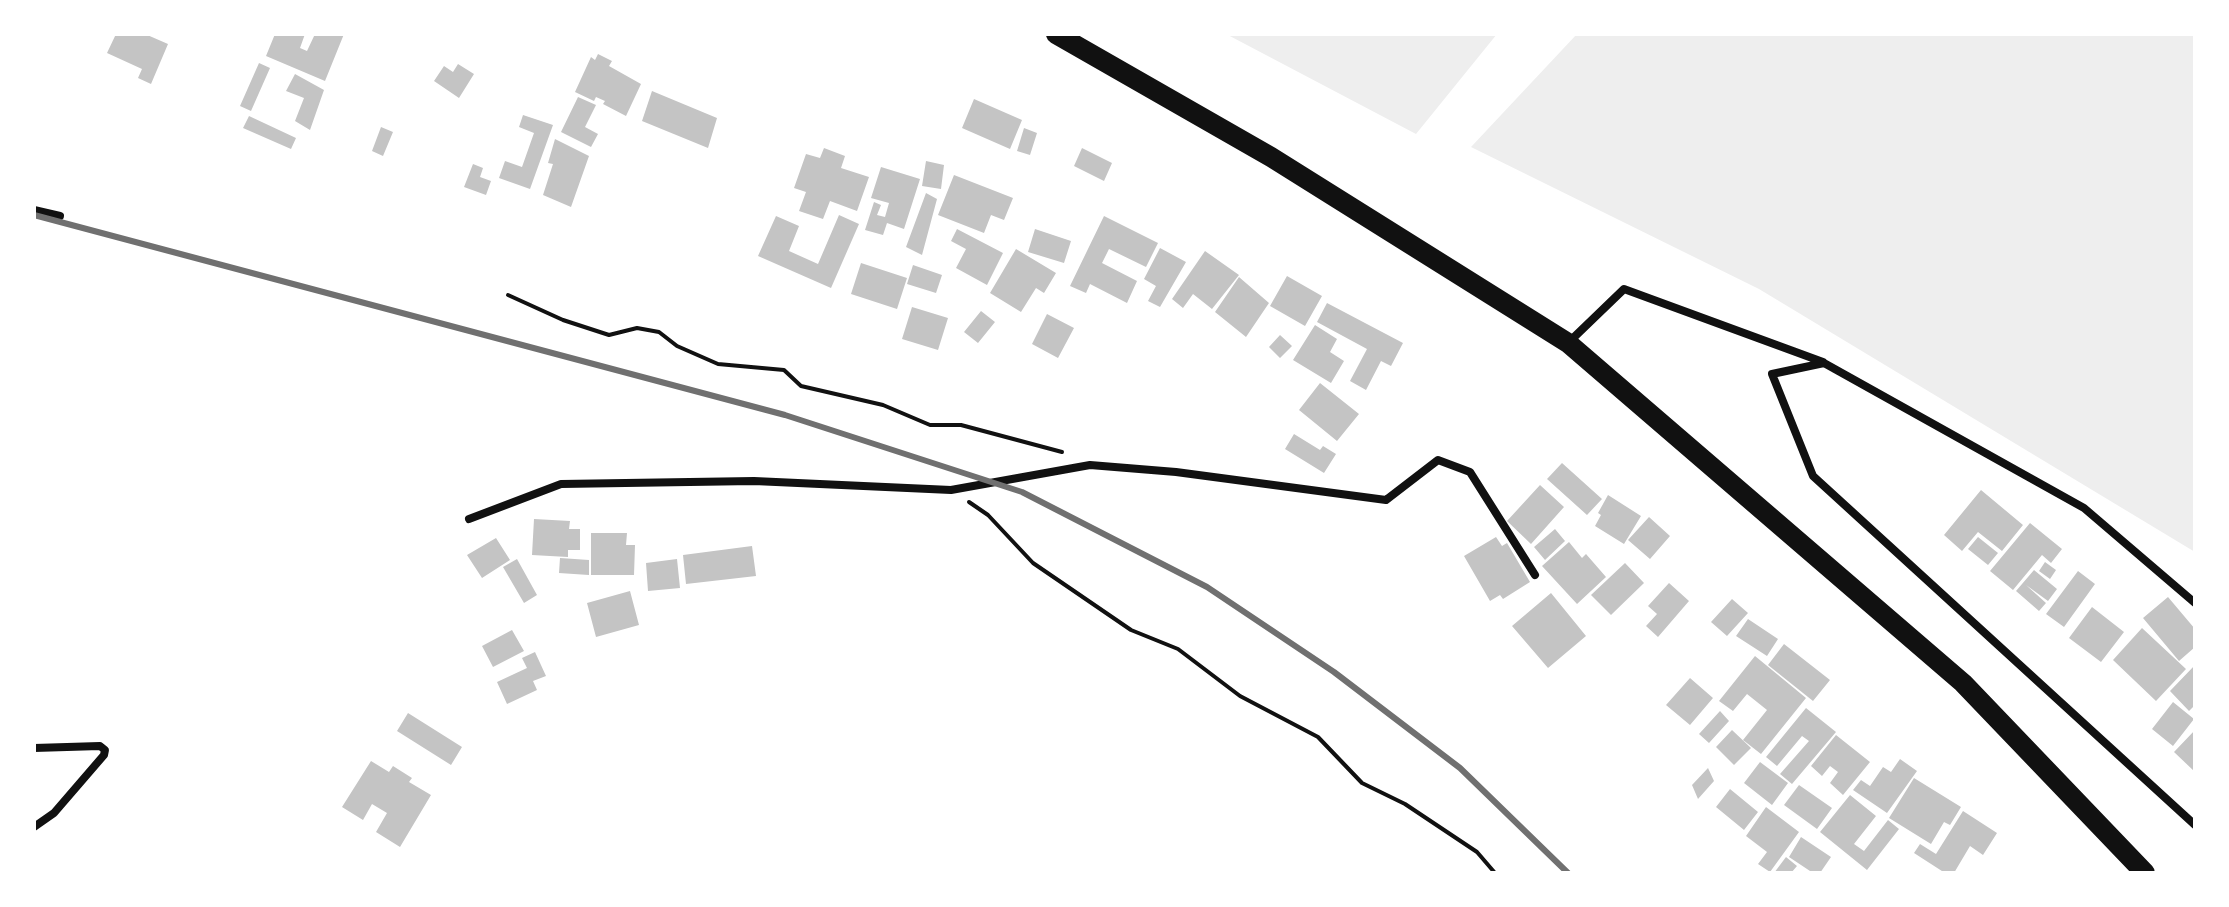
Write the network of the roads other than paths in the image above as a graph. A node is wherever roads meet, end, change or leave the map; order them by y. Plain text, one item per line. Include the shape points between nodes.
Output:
1 (1056, 34) edge
2 (34, 210) edge
3 (60, 216) dead end
4 (1568, 343) junction
5 (1824, 363) junction
6 (469, 519) dead end
7 (1535, 575) dead end
8 (2195, 603) edge
9 (34, 748) edge
10 (2195, 825) edge
11 (34, 827) edge
12 (2145, 873) edge

1 - 4 highway via 1271,157
2 - 3 street
4 - 5 street via 1624,289
4 - 12 highway via 1963,683
5 - 8 street via 2084,508
5 - 10 street via 1772,374 1813,476
6 - 7 street via 561,484 754,481 951,490 1090,465 1386,500 1438,460 1470,472
9 - 11 street via 105,750 54,813

